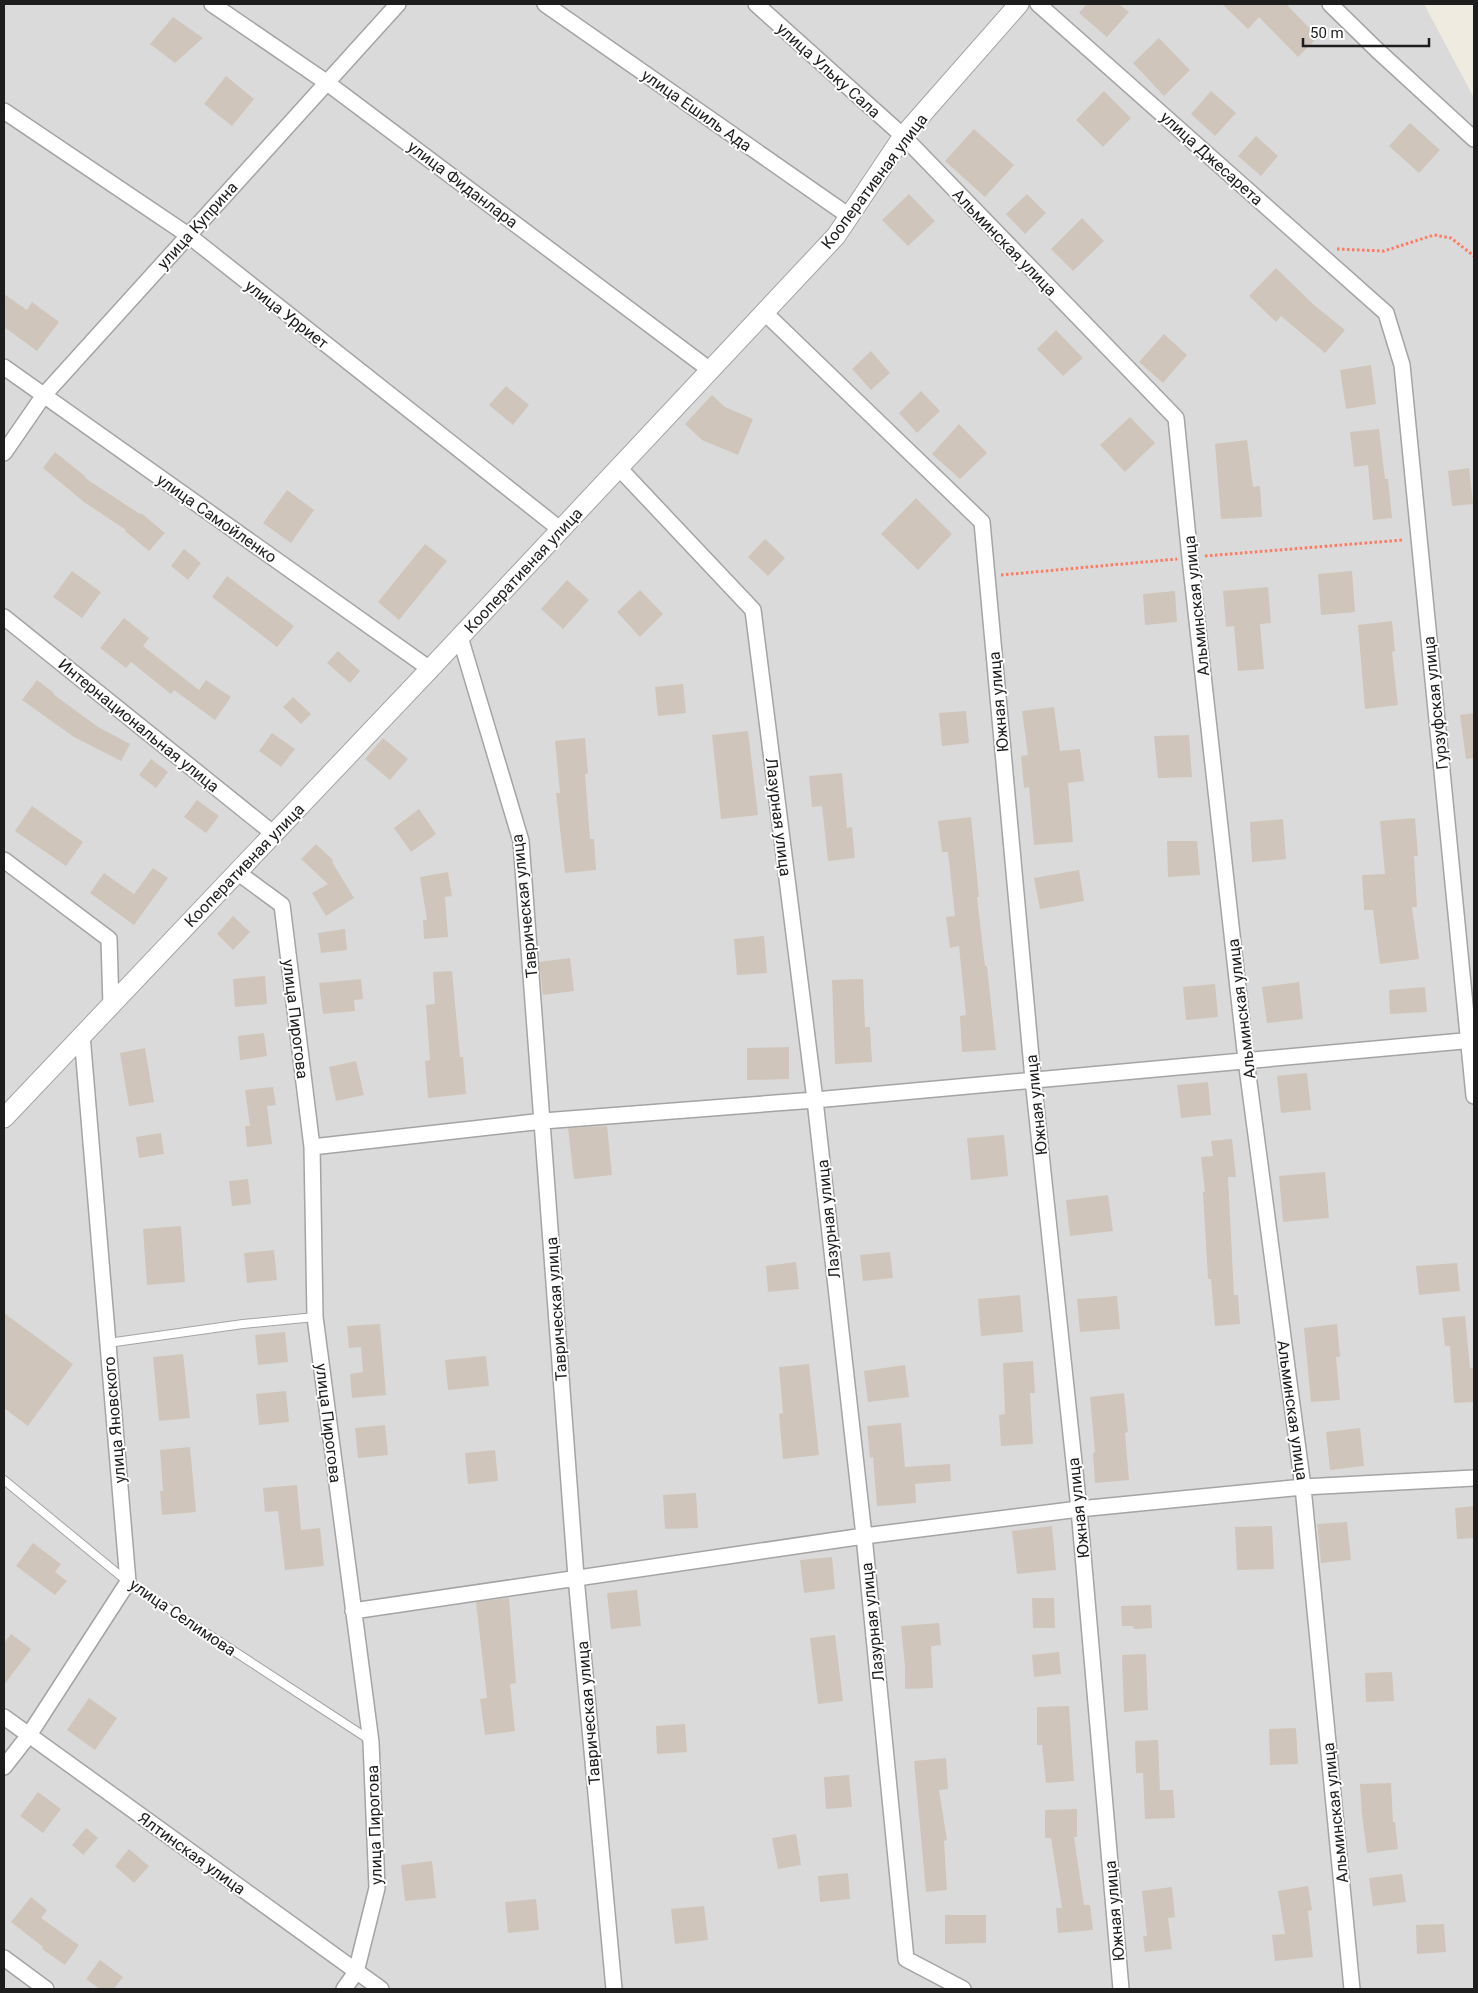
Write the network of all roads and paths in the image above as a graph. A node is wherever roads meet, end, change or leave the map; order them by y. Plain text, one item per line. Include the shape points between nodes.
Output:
1 (212, 4) edge
2 (398, 4) edge
3 (545, 4) edge
4 (756, 4) edge
5 (1019, 4) edge
6 (1038, 4) edge
7 (1330, 4) edge
8 (326, 82) junction
9 (4, 111) edge
10 (903, 136) junction
11 (1474, 139) edge
12 (850, 216) junction
13 (188, 236) junction
14 (1314, 249) junction
15 (1474, 256) edge
16 (764, 312) junction
17 (1386, 313) joint
18 (4, 367) edge
19 (710, 370) junction
20 (44, 395) junction
21 (4, 453) edge
22 (619, 468) junction
23 (561, 530) junction
24 (4, 617) edge
25 (460, 637) junction
26 (430, 669) junction
27 (274, 834) junction
28 (4, 860) edge
29 (237, 872) junction
30 (111, 1006) junction
31 (82, 1035) junction
32 (1472, 1040) edge
33 (1246, 1060) junction
34 (1033, 1080) junction
35 (1474, 1096) edge
36 (815, 1100) junction
37 (4, 1118) edge
38 (542, 1121) junction
39 (312, 1147) junction
40 (315, 1317) junction
41 (108, 1344) junction
42 (1474, 1478) edge
43 (4, 1480) edge
44 (1303, 1487) junction
45 (1079, 1509) junction
46 (864, 1536) junction
47 (576, 1578) junction
48 (128, 1582) junction
49 (353, 1611) junction
50 (4, 1717) edge
51 (29, 1734) junction
52 (371, 1742) junction
53 (4, 1767) edge
54 (4, 1958) edge
55 (356, 1972) junction
56 (46, 1989) edge
57 (344, 1989) edge
58 (381, 1989) edge
59 (614, 1989) edge
60 (963, 1989) edge
61 (1121, 1989) edge
62 (1352, 1989) edge

1 - 8 street, улица Фиданлара
2 - 8 street, улица Куприна
3 - 12 street, улица Ешиль Ада
4 - 10 street, улица Ульку Сала
5 - 10 street, Кооперативная улица
6 - 14 street, улица Джесарета
7 - 11 street
8 - 13 street, улица Куприна
8 - 19 street, улица Фиданлара
9 - 13 street, улица Урриет
10 - 12 street, Кооперативная улица
10 - 33 street, Альминская улица via 1176,418
12 - 16 street, Кооперативная улица via 836,236
13 - 20 street, улица Куприна
13 - 23 street, улица Урриет
14 - 15 path via 1384,251 1434,235 1451,238
14 - 17 street, улица Джесарета
16 - 19 street, Кооперативная улица
16 - 34 street, Южная улица via 982,522
17 - 32 street, Гурзуфская улица via 1402,365
18 - 20 street, улица Самойленко
19 - 22 street, Кооперативная улица
20 - 21 street, улица Куприна
20 - 26 street, улица Самойленко
22 - 23 street, Кооперативная улица
22 - 36 street, Лазурная улица via 753,610
23 - 25 street, Кооперативная улица
24 - 27 street, Интернациональная улица
25 - 26 street, Кооперативная улица
25 - 38 street, Таврическая улица via 521,841
26 - 27 street, Кооперативная улица
27 - 29 street, Кооперативная улица
28 - 30 street via 109,939
29 - 30 street, Кооперативная улица
29 - 39 street, улица Пирогова via 282,904
30 - 31 street, Кооперативная улица
31 - 37 street, Кооперативная улица
31 - 41 street, улица Яновского
32 - 33 street
32 - 35 street, Гурзуфская улица
33 - 34 street
33 - 44 street, Альминская улица
34 - 36 street
34 - 45 street, Южная улица
36 - 38 street
36 - 46 street, Лазурная улица
38 - 39 street
38 - 47 street, Таврическая улица
39 - 40 street, улица Пирогова
40 - 41 lane
40 - 49 street, улица Пирогова
41 - 48 street, улица Яновского
42 - 44 street
43 - 48 lane, улица Селимова
44 - 45 street
44 - 62 street, Альминская улица
45 - 46 street
45 - 61 street, Южная улица
46 - 47 street
46 - 60 street, Лазурная улица via 906,1959
47 - 49 street
47 - 59 street, Таврическая улица
48 - 51 street
48 - 52 lane, улица Селимова
49 - 52 street, улица Пирогова
50 - 51 street, Ялтинская улица
51 - 53 street
51 - 55 street, Ялтинская улица
52 - 55 street, улица Пирогова via 377,1888
54 - 56 street
55 - 57 street, улица Пирогова
55 - 58 street, Ялтинская улица

